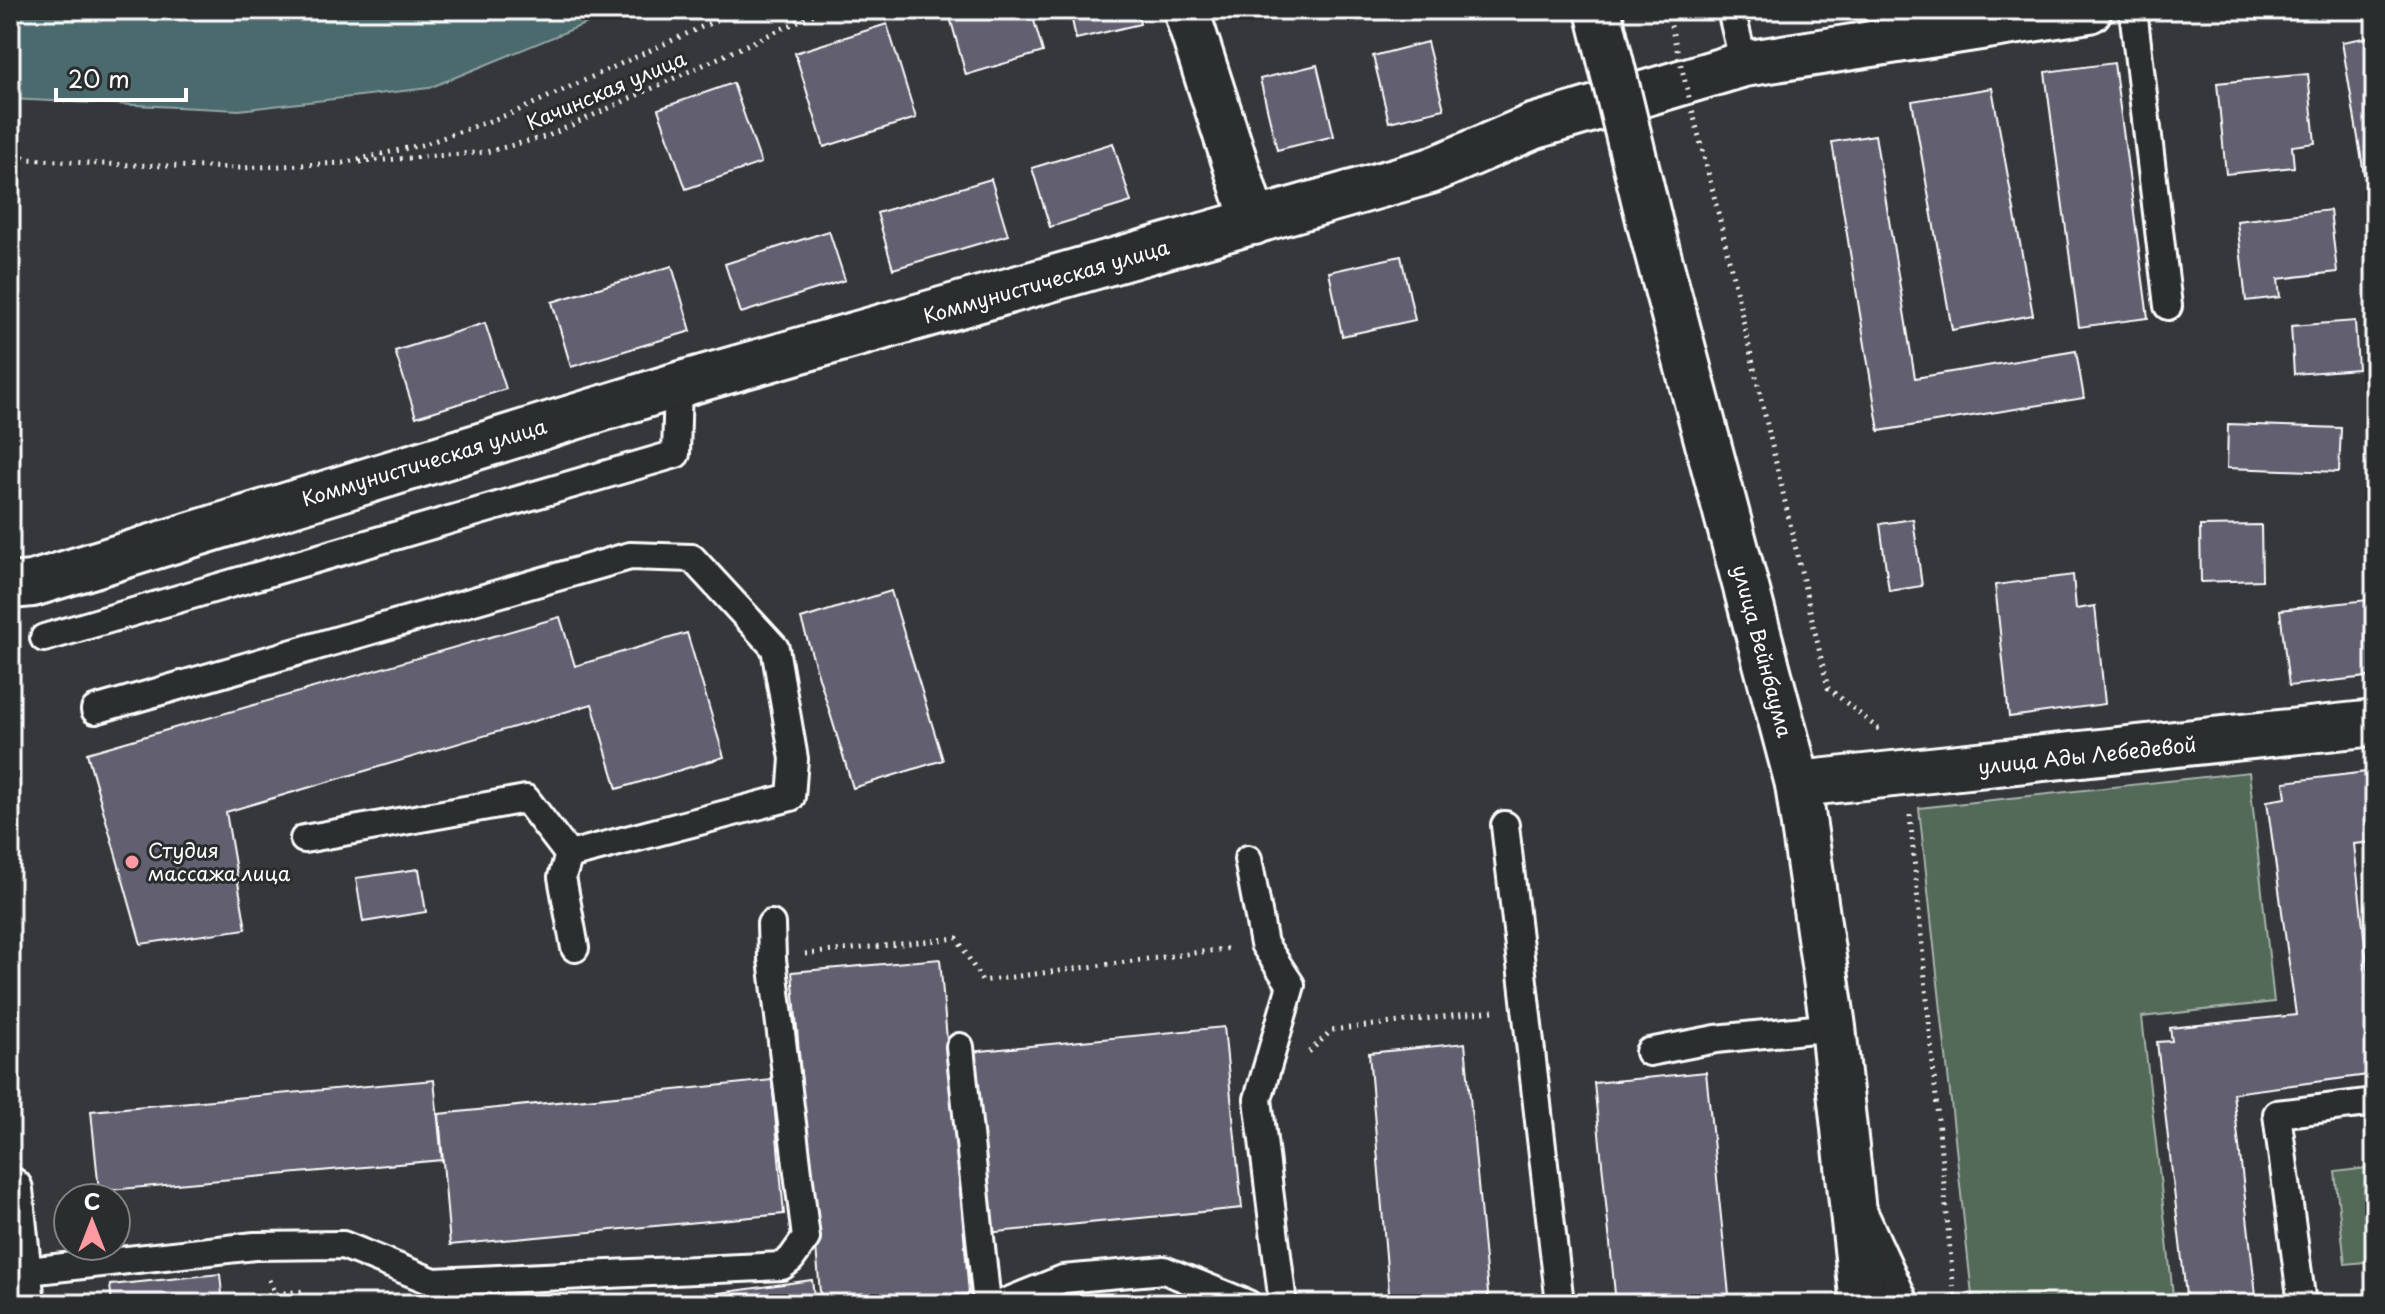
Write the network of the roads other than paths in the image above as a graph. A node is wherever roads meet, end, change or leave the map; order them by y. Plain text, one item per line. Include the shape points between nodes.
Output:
1 (1186, 10) edge
2 (1598, 10) edge
3 (1731, 10) edge
4 (2089, 10) edge
5 (2133, 10) edge
6 (1744, 64) junction
7 (1254, 222) junction
8 (2168, 306) dead end
9 (678, 385) junction
10 (10, 586) edge
11 (44, 638) dead end
12 (95, 710) dead end
13 (2375, 723) edge
14 (1798, 784) junction
15 (1505, 825) dead end
16 (304, 839) dead end
17 (569, 855) junction
18 (1248, 859) dead end
19 (771, 924) dead end
20 (575, 948) dead end
21 (1833, 1027) junction
22 (960, 1047) dead end
23 (1649, 1052) dead end
24 (2375, 1102) edge
25 (10, 1190) edge
26 (1854, 1212) junction
27 (16, 1261) edge
28 (987, 1304) edge
29 (1001, 1304) edge
30 (1248, 1304) edge
31 (1283, 1304) edge
32 (1560, 1304) edge
33 (1863, 1304) edge
34 (1896, 1304) edge
35 (2302, 1304) edge

1 - 7 main road
2 - 14 main road, улица Вейнбаума, bridge
3 - 6 lane
4 - 6 main road, Коммунистическая улица
5 - 8 lane
6 - 7 main road, Коммунистическая улица via 1532,127 1430,171
7 - 9 main road, Коммунистическая улица
9 - 10 main road, Коммунистическая улица via 32,584
9 - 11 lane via 676,454
12 - 17 lane via 630,556 692,558 775,648 794,759 791,797
13 - 14 main road, улица Ады Лебедевой
14 - 21 main road, улица Вейнбаума
15 - 32 lane
16 - 17 lane via 526,799
17 - 20 lane via 562,877
18 - 31 lane via 1264,944 1291,985 1258,1099
19 - 27 lane via 806,1238 782,1266 434,1282 343,1245
21 - 23 lane
21 - 26 main road, улица Вейнбаума
22 - 28 lane
24 - 35 lane via 2277,1114
25 - 27 main road
26 - 33 main road, улица Вейнбаума
26 - 34 main road
29 - 30 lane via 1063,1279 1164,1270

